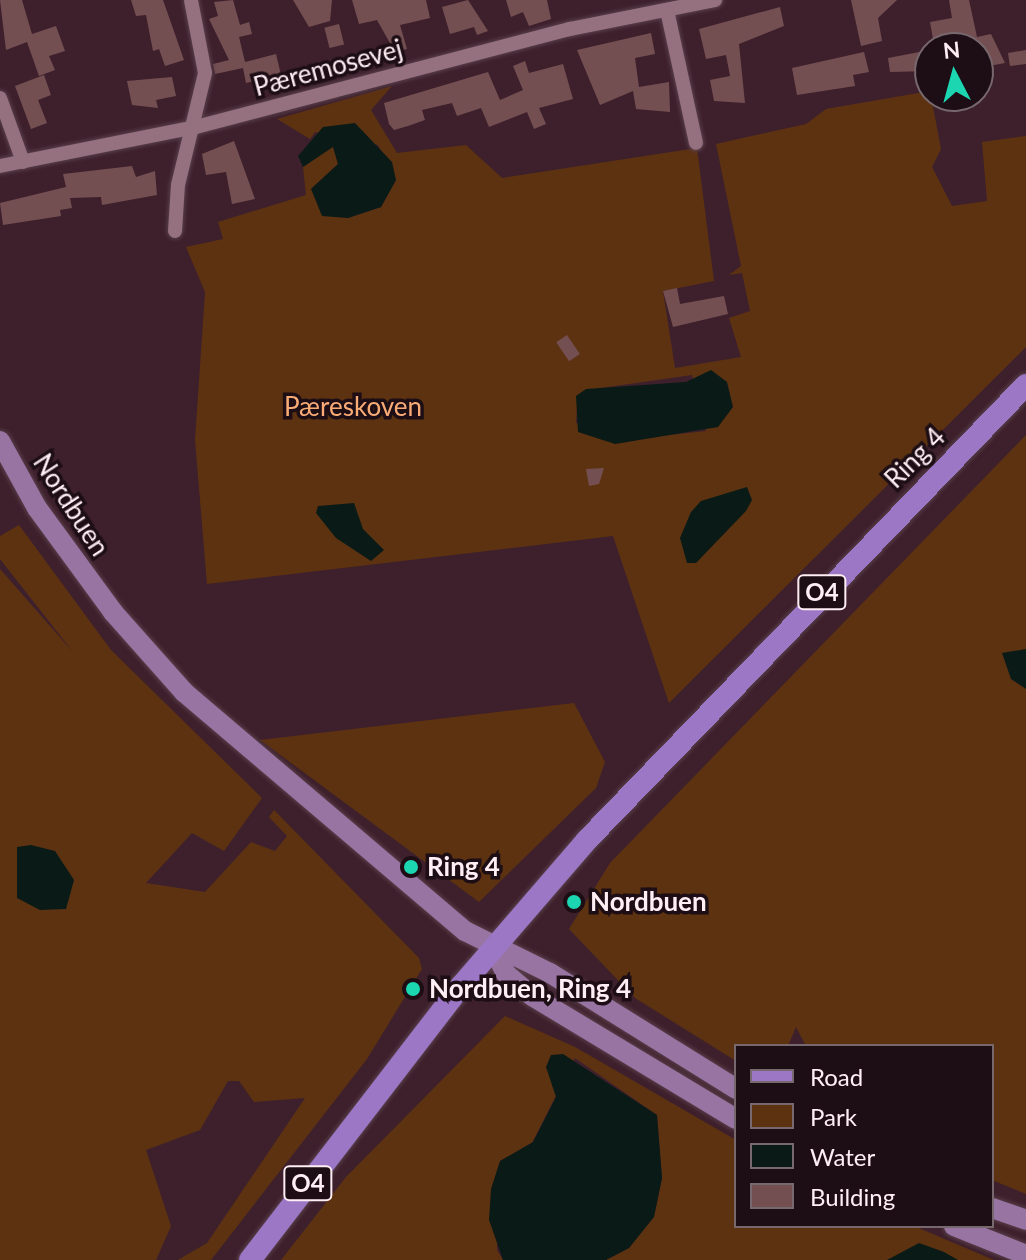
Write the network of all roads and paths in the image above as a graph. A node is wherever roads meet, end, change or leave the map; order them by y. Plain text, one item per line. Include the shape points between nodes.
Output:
1 (191, 0) edge
2 (715, 0) edge
3 (667, 10) junction
4 (0, 98) edge
5 (196, 127) junction
6 (696, 143) dead end
7 (23, 162) junction
8 (0, 166) edge
9 (175, 231) dead end
10 (1026, 385) edge
11 (0, 441) edge
12 (493, 948) junction
13 (734, 1088) edge
14 (734, 1118) edge
15 (994, 1209) edge
16 (1026, 1220) edge
17 (959, 1228) edge
18 (1026, 1255) edge
19 (250, 1260) edge

1 - 5 street via 205,58
2 - 3 street, Pæremosevej
3 - 5 street, Pæremosevej
3 - 6 street
4 - 7 street
5 - 7 street, Pæremosevej
5 - 9 street via 178,185
7 - 8 street, Pæremosevej
10 - 12 main road, Ring 4 / O4 via 654,768
11 - 12 street, Nordbuen via 37,508 113,612 184,692
12 - 13 street via 550,973
12 - 14 street via 506,974 532,996
12 - 19 main road, Ring 4 / O4
15 - 16 street
17 - 18 street

